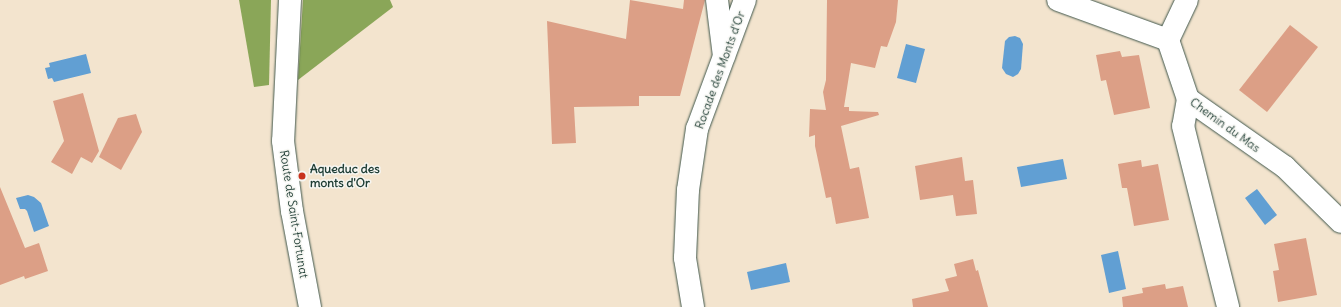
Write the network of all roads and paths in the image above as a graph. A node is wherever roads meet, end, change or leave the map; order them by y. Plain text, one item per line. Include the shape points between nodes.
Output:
1 (290, 0) edge
2 (717, 0) edge
3 (745, 0) edge
4 (1058, 0) edge
5 (1187, 0) edge
6 (1168, 40) junction
7 (724, 56) junction
8 (1188, 99) junction
9 (1341, 222) edge
10 (310, 307) edge
11 (693, 307) edge
12 (1228, 307) edge

1 - 10 street, Route de Saint-Fortunat via 283,141 292,211
2 - 7 street
3 - 7 street, Rocade des Monts d'Or
4 - 6 street
5 - 6 street
6 - 8 street, Chemin du Mas
7 - 11 street, Rocade des Monts d'Or via 697,129 688,190 685,258
8 - 9 street, Chemin du Mas via 1284,167
8 - 12 street via 1183,126

